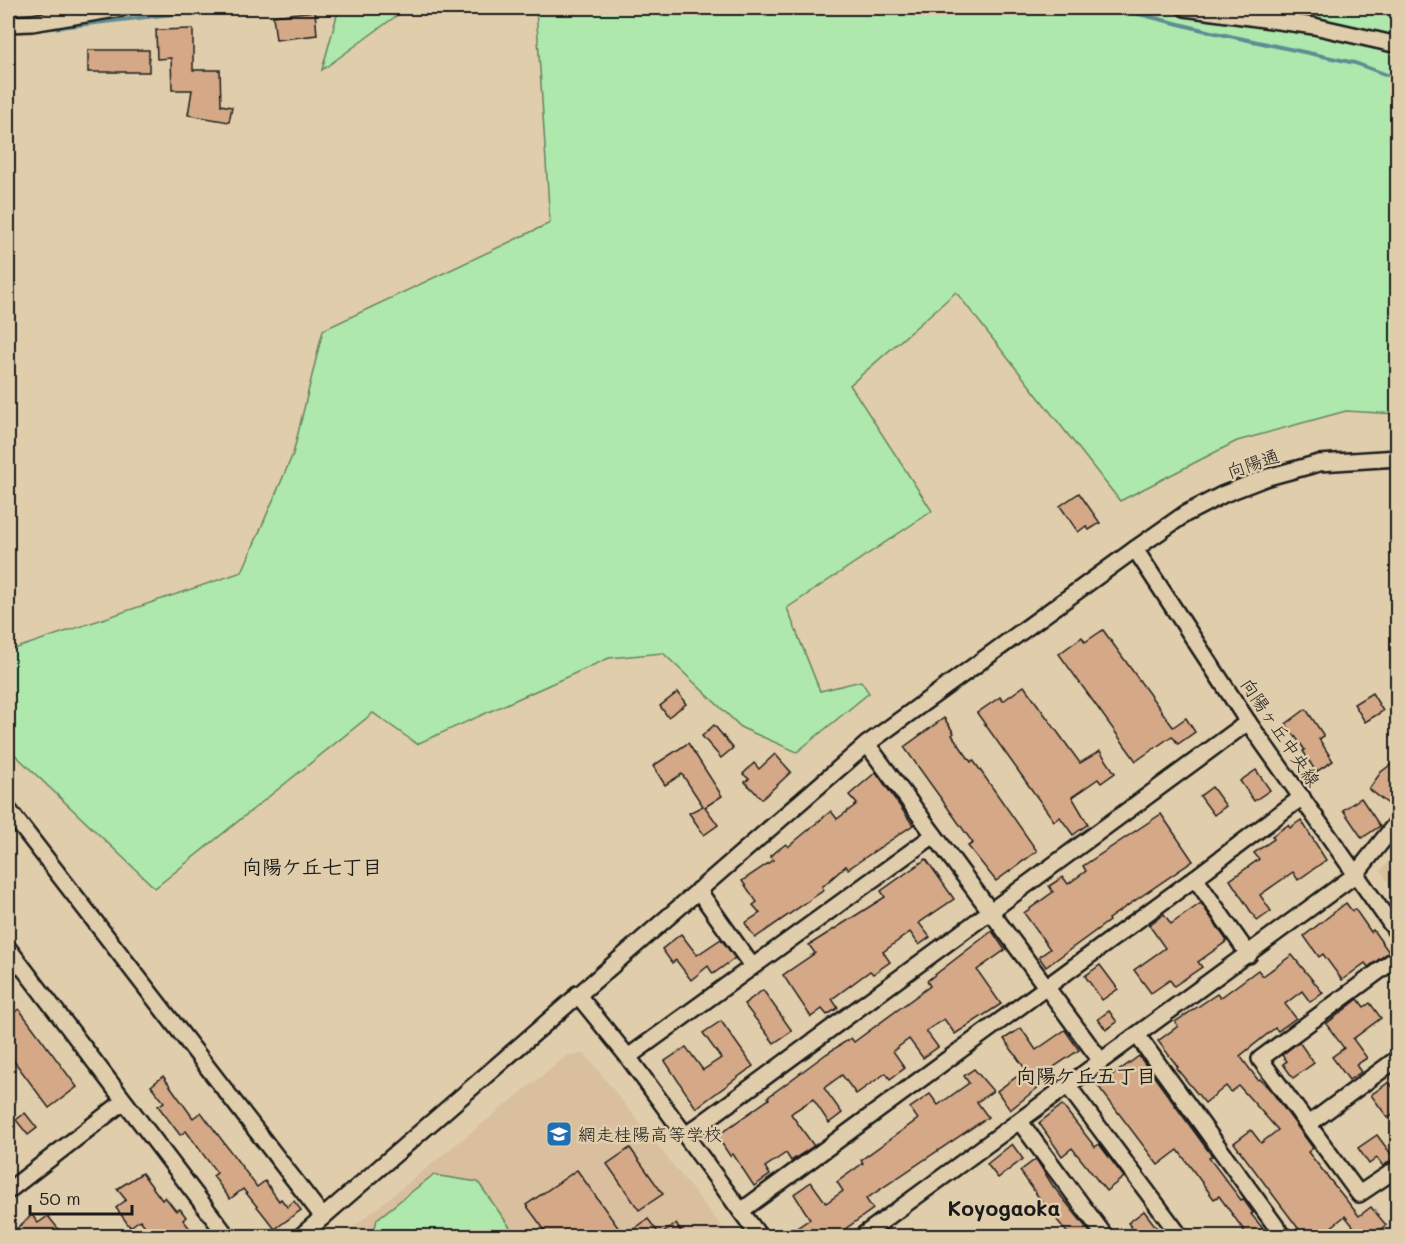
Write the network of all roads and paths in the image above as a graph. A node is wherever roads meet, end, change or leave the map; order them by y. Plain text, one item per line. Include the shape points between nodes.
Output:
1 (122, 8) edge
2 (1185, 8) edge
3 (8, 24) edge
4 (1398, 45) edge
5 (1398, 458) edge
6 (1135, 549) junction
7 (1248, 722) junction
8 (867, 744) junction
9 (1302, 797) junction
10 (8, 809) edge
11 (1398, 821) edge
12 (934, 835) junction
13 (1355, 875) junction
14 (1196, 878) junction
15 (698, 890) junction
16 (990, 912) junction
17 (1398, 934) edge
18 (8, 948) edge
19 (1249, 955) junction
20 (1398, 957) edge
21 (753, 966) junction
22 (1047, 986) junction
23 (578, 994) junction
24 (1137, 1035) junction
25 (628, 1057) junction
26 (1398, 1058) edge
27 (1101, 1061) junction
28 (1068, 1086) junction
29 (123, 1102) junction
30 (1020, 1122) junction
31 (1309, 1124) junction
32 (686, 1135) junction
33 (1398, 1168) edge
34 (8, 1191) edge
35 (741, 1211) junction
36 (323, 1216) junction
37 (227, 1236) edge
38 (301, 1236) edge
39 (759, 1236) edge
40 (862, 1236) edge
41 (1105, 1236) edge
42 (1180, 1236) edge
43 (1282, 1236) edge

1 - 3 street
2 - 4 street via 1314,26
5 - 6 street, 向陽通 via 1319,463 1268,477 1185,514
6 - 7 street, 向陽ヶ丘中央線
6 - 8 street, 向陽通
7 - 9 street, 向陽ヶ丘中央線
7 - 16 street
8 - 12 street
8 - 15 street, 向陽通
9 - 13 street, 向陽ヶ丘中央線
9 - 14 street
10 - 36 street
11 - 13 street
12 - 16 street
12 - 21 street
13 - 17 street, 向陽ヶ丘中央線
13 - 19 street
14 - 19 street
14 - 22 street
15 - 21 street
15 - 23 street, 向陽通
16 - 22 street
16 - 32 street
18 - 29 street
19 - 24 street
20 - 31 street via 1260,1059
21 - 25 street
22 - 27 street
22 - 35 street
23 - 25 street
23 - 36 street, 向陽通
24 - 27 street
24 - 43 street
25 - 32 street
26 - 31 street
27 - 28 street
28 - 30 street
28 - 42 street
29 - 34 street
29 - 37 street
30 - 40 street
30 - 41 street
31 - 33 street via 1359,1194
32 - 35 street
35 - 39 street
36 - 38 street, 向陽通

